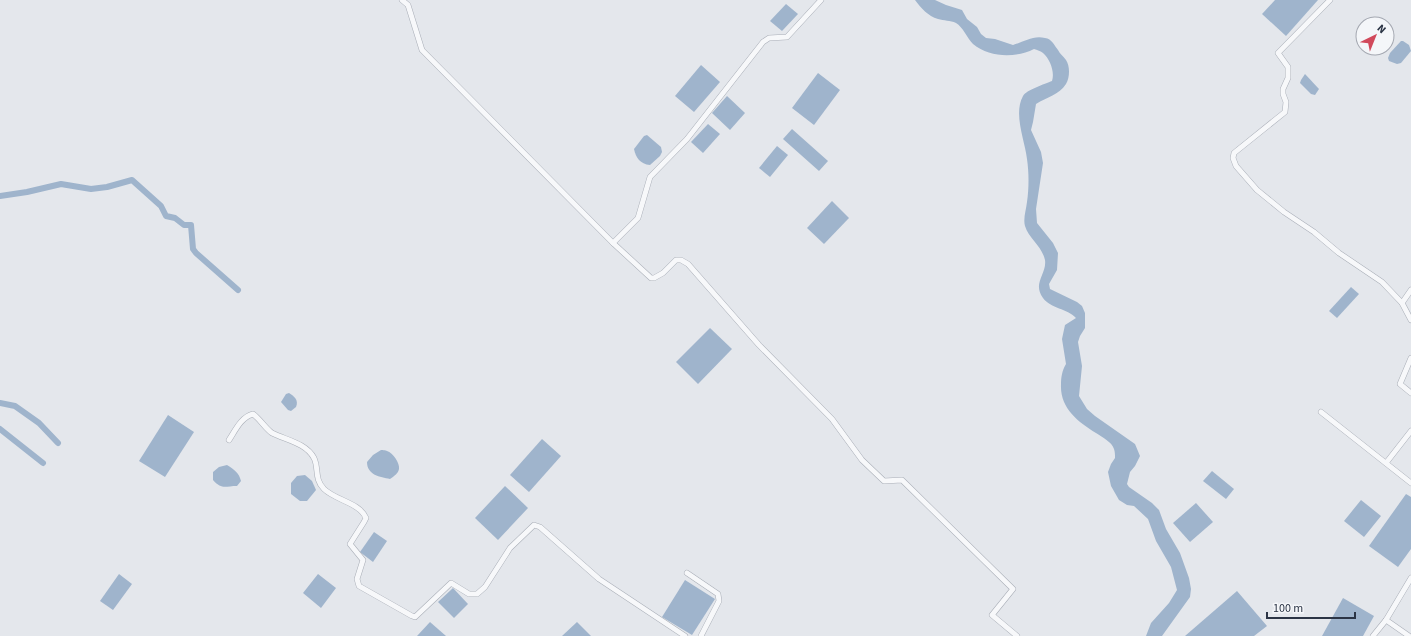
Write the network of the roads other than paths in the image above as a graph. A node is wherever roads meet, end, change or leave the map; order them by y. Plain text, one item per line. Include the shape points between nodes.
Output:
1 (402, 0) edge
2 (821, 0) edge
3 (1330, 0) edge
4 (613, 243) junction
5 (1411, 290) edge
6 (1402, 303) junction
7 (1411, 320) edge
8 (1411, 358) edge
9 (1411, 393) edge
10 (1321, 412) dead end
11 (1411, 431) edge
12 (229, 440) dead end
13 (1386, 463) junction
14 (1411, 483) edge
15 (687, 573) dead end
16 (1411, 578) edge
17 (1386, 620) junction
18 (684, 636) edge
19 (701, 636) edge
20 (1017, 636) edge
21 (1373, 636) edge
22 (1408, 636) edge

1 - 4 street via 408,5 422,50
2 - 4 street via 787,37 769,38 763,42 686,139 650,177 638,218
3 - 6 street via 1278,53 1288,67 1288,78 1283,89 1285,112 1234,153 1232,158 1257,190 1338,253 1382,282
4 - 20 street via 651,278 663,273 676,260 688,264 759,345 832,419 862,460 884,481 902,480 1012,589 992,614
5 - 6 street
6 - 7 street
8 - 9 street via 1400,384
10 - 13 street
11 - 13 street
12 - 18 street via 238,425 249,414 253,414 271,432 307,450 314,458 318,482 325,490 352,504 366,518 350,544 363,560 357,579 359,586 412,616 415,617 451,584 469,594 477,594 485,587 510,548 534,525 540,527 599,579
13 - 14 street
15 - 19 street via 718,594 719,601
16 - 17 street
17 - 21 street
17 - 22 street

